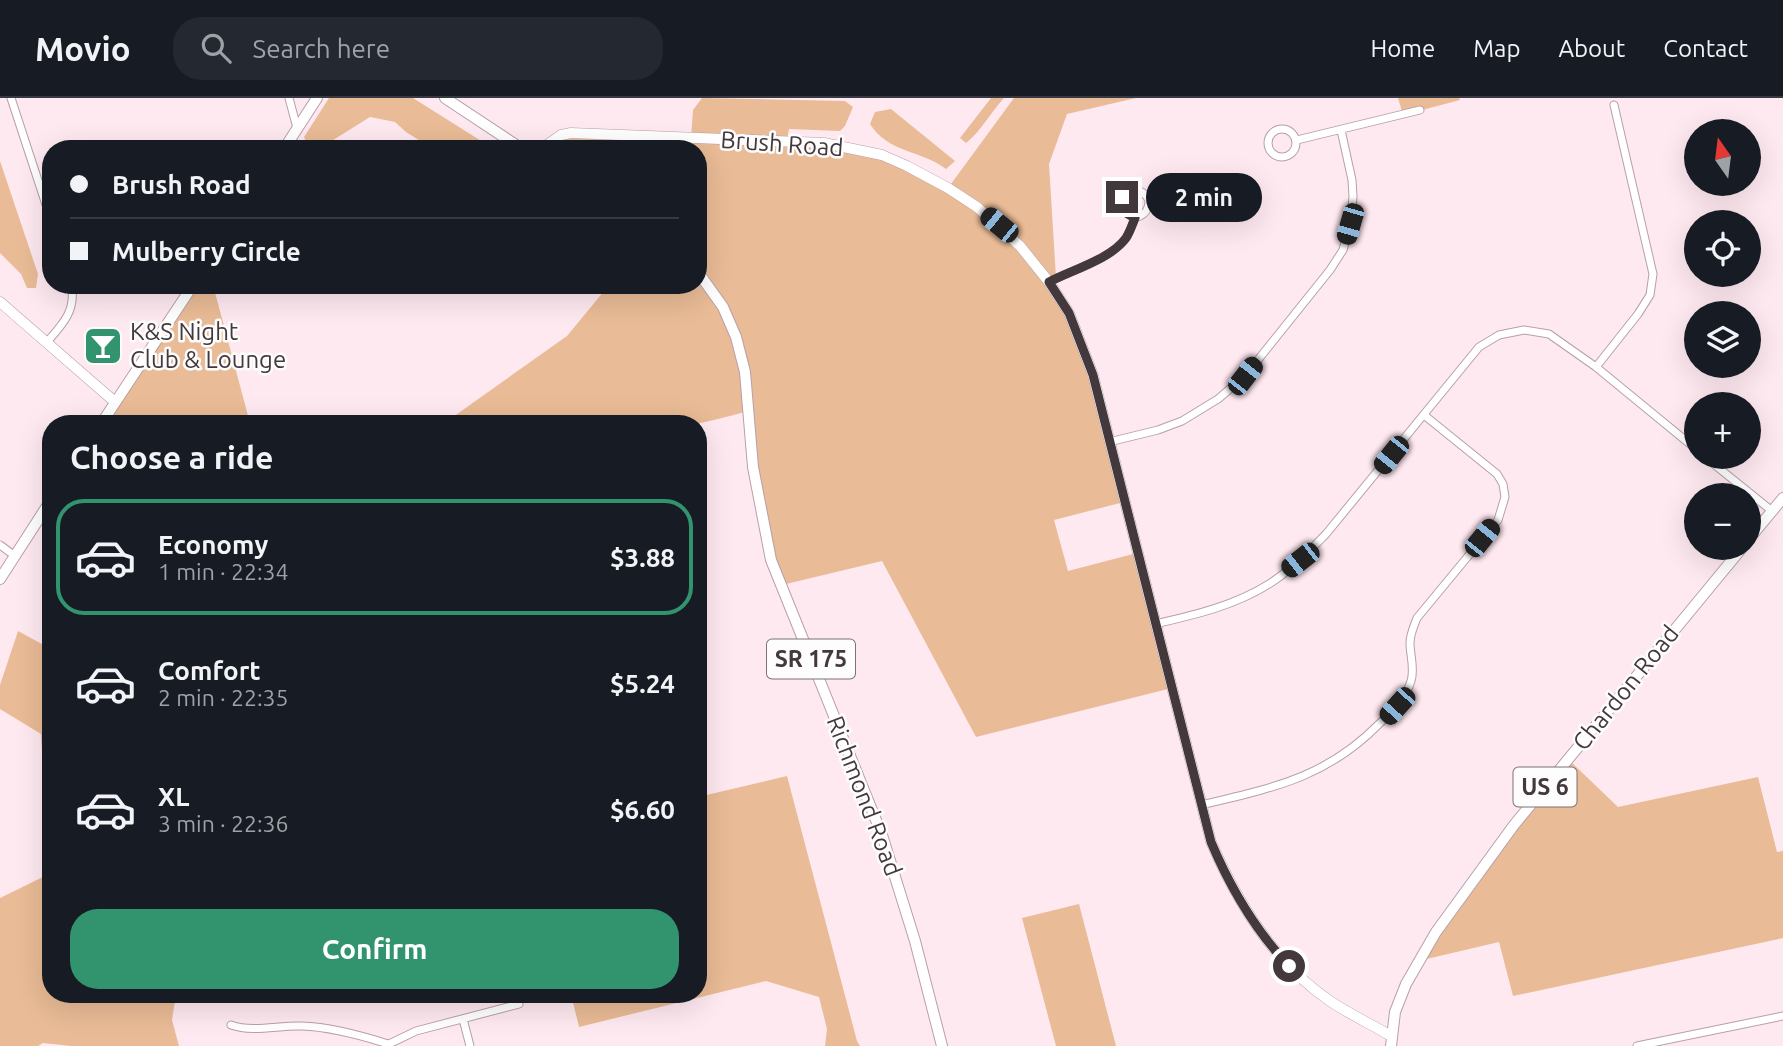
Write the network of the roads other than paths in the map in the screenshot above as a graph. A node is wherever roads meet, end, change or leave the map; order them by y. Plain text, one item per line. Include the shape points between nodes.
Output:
1 (11, 98) edge
2 (289, 98) edge
3 (317, 98) edge
4 (445, 98) edge
5 (1614, 105) dead end
6 (1420, 110) dead end
7 (297, 128) junction
8 (1340, 130) junction
9 (290, 140) edge
10 (508, 140) edge
11 (554, 140) edge
12 (1297, 140) junction
13 (42, 193) edge
14 (1135, 218) junction
15 (1049, 282) junction
16 (707, 285) edge
17 (73, 294) edge
18 (187, 294) edge
19 (0, 302) edge
20 (47, 342) junction
21 (1596, 367) junction
22 (115, 402) junction
23 (107, 415) edge
24 (1424, 415) junction
25 (1684, 439) edge
26 (1110, 442) junction
27 (1720, 469) edge
28 (1783, 498) edge
29 (1772, 512) junction
30 (42, 514) edge
31 (1761, 525) edge
32 (0, 545) edge
33 (15, 556) junction
34 (1732, 560) edge
35 (0, 579) edge
36 (1155, 624) junction
37 (1201, 805) junction
38 (519, 1004) dead end
39 (1783, 1016) edge
40 (464, 1019) junction
41 (231, 1025) dead end
42 (1391, 1041) edge
43 (387, 1045) edge
44 (470, 1046) edge
45 (942, 1046) edge
46 (1637, 1046) edge

1 - 13 street
2 - 7 street
3 - 7 main road
4 - 10 main road
5 - 21 street via 1653,274 1650,295
6 - 8 street
7 - 9 main road
8 - 12 street
8 - 26 street via 1353,197 1343,250 1330,270 1245,376 1217,399 1182,421
11 - 15 street, Brush Road via 571,133 824,143 882,156 976,207 1020,246
12 - 12 street via 1294,151 1283,158 1271,153 1267,143 1281,128
14 - 14 street via 1121,205 1128,190 1137,189 1147,195 1149,204 1146,212
14 - 15 street via 1128,236 1110,252
15 - 26 street, Brush Road via 1082,345
16 - 45 main road, Richmond Road / SR 175 via 723,307 745,372 753,467 771,560 882,835
17 - 20 street via 65,321
18 - 22 main road
19 - 20 street
20 - 22 street
21 - 24 street via 1549,334 1524,330 1499,335 1479,347
21 - 25 street
22 - 23 main road
24 - 36 street via 1300,560 1240,600
24 - 37 street via 1497,474 1505,497 1498,520 1417,618 1410,644 1412,679 1405,694 1367,736 1314,773 1282,786
26 - 36 street, Brush Road
27 - 29 street
28 - 29 main road
29 - 31 main road
30 - 33 main road
32 - 33 street
33 - 35 main road
34 - 42 main road, Chardon Road / US 6 via 1514,825 1444,921 1406,984 1395,1012
36 - 37 street, Brush Road
37 - 42 street, Brush Road via 1228,881 1284,960 1330,1001
38 - 40 street
39 - 46 street
40 - 43 street via 416,1031
40 - 44 street
41 - 43 street via 243,1029 301,1026 351,1033

